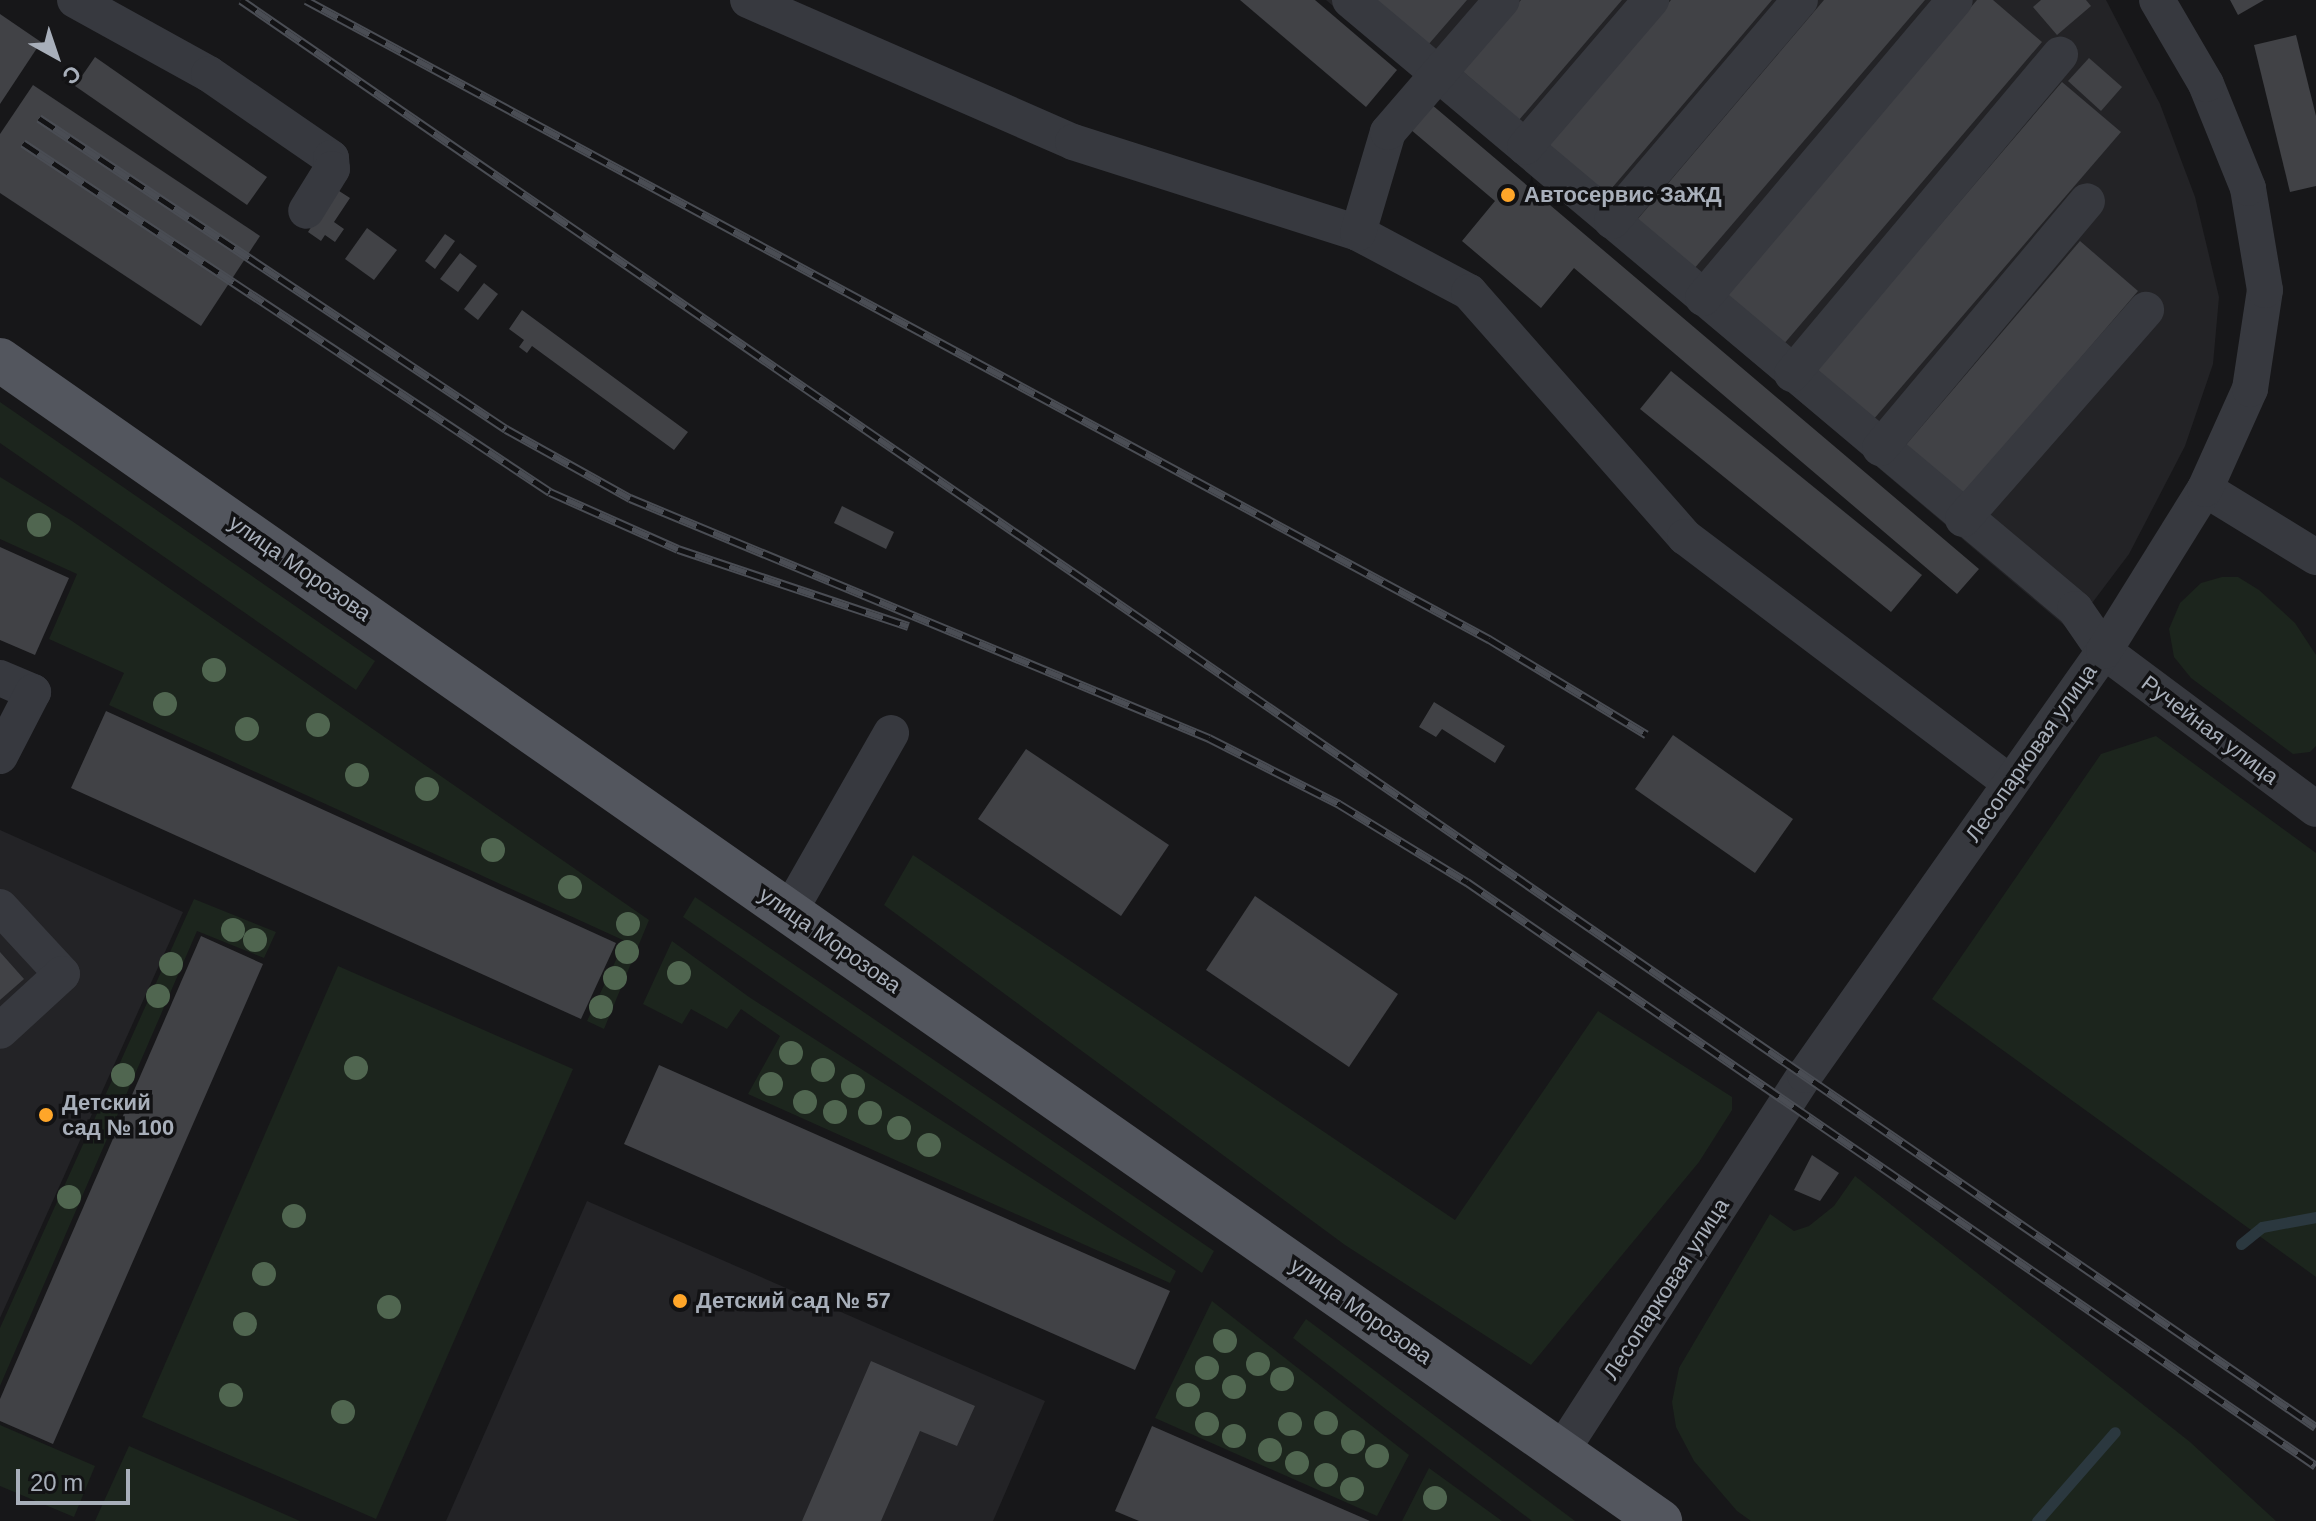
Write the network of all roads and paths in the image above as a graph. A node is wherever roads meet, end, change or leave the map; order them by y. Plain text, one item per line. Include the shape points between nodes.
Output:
1 (75, 0) edge
2 (748, 0) edge
3 (1350, 0) edge
4 (1502, 0) edge
5 (1651, 0) edge
6 (1800, 0) edge
7 (1955, 0) edge
8 (2157, 0) edge
9 (2060, 55) dead end
10 (1438, 74) junction
11 (1525, 147) junction
12 (2087, 201) dead end
13 (306, 211) dead end
14 (1612, 221) junction
15 (1358, 233) junction
16 (1703, 298) junction
17 (2146, 310) dead end
18 (0, 360) edge
19 (1792, 374) junction
20 (1880, 448) junction
21 (2205, 489) junction
22 (1963, 519) junction
23 (2316, 557) edge
24 (2104, 651) junction
25 (0, 678) edge
26 (891, 733) dead end
27 (0, 756) edge
28 (2009, 782) junction
29 (2316, 809) edge
30 (0, 907) edge
31 (789, 912) junction
32 (0, 1031) edge
33 (1562, 1450) junction
34 (1660, 1521) edge

1 - 13 street via 209,74 331,158 332,169
2 - 15 street via 1073,142
3 - 10 street, Ручейная улица
4 - 10 street
5 - 11 street
6 - 14 street
7 - 16 street
8 - 21 street, Лесопарковая улица via 2206,84 2248,188 2265,290 2250,389
9 - 19 street
10 - 11 street, Ручейная улица
10 - 15 street via 1388,132
11 - 14 street, Ручейная улица
12 - 20 street
14 - 16 street, Ручейная улица
15 - 28 street via 1469,292 1685,537
16 - 19 street, Ручейная улица
17 - 22 street
18 - 31 main road, улица Морозова
19 - 20 street, Ручейная улица
20 - 22 street, Ручейная улица
21 - 23 street
21 - 24 street, Лесопарковая улица
22 - 24 street, Ручейная улица via 2075,609
24 - 28 street, Лесопарковая улица
24 - 29 street, Ручейная улица
25 - 27 street via 33,692
26 - 31 street
28 - 33 street, Лесопарковая улица via 1805,1075
30 - 32 street via 62,974
31 - 33 main road, улица Морозова
33 - 34 main road, улица Морозова

